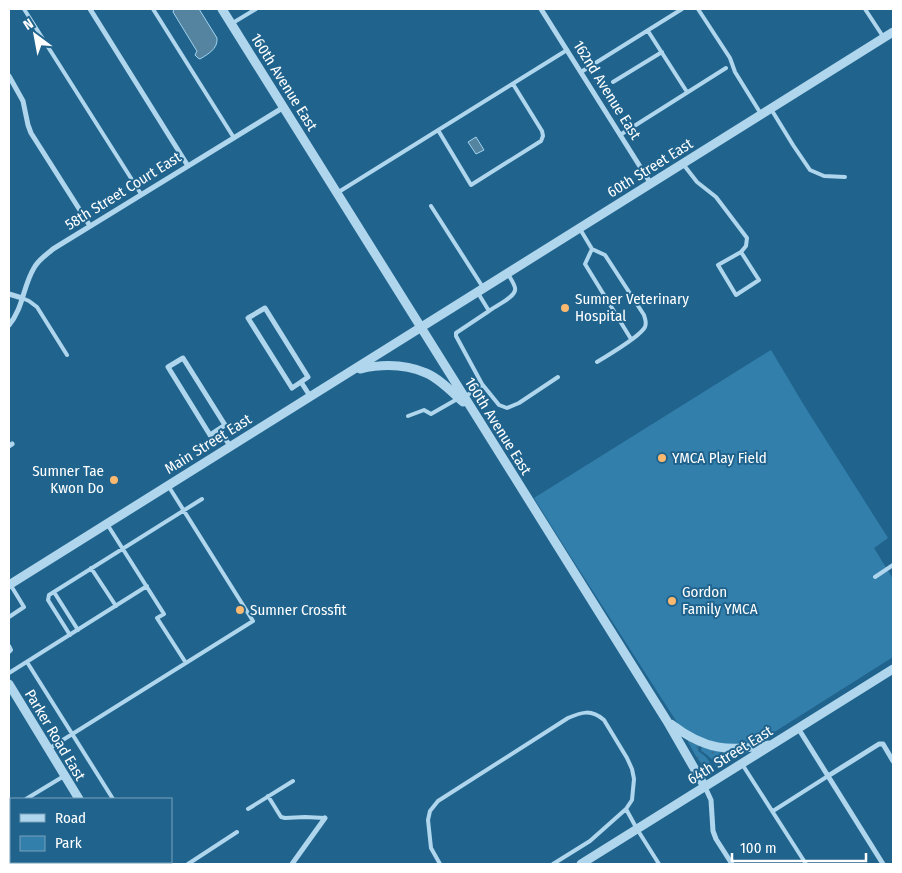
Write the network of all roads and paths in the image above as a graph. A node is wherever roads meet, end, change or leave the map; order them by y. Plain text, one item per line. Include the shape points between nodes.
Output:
1 (24, 9) edge
2 (90, 9) edge
3 (153, 9) edge
4 (222, 9) edge
5 (256, 9) edge
6 (541, 9) edge
7 (682, 9) edge
8 (698, 9) edge
9 (865, 9) edge
10 (232, 24) junction
11 (648, 30) junction
12 (893, 32) edge
13 (884, 38) junction
14 (567, 50) junction
15 (662, 52) junction
16 (726, 68) dead end
17 (581, 72) junction
18 (9, 76) edge
19 (613, 82) dead end
20 (513, 84) junction
21 (687, 92) junction
22 (284, 107) junction
23 (771, 108) junction
24 (762, 114) junction
25 (438, 130) junction
26 (620, 135) junction
27 (234, 138) junction
28 (683, 164) junction
29 (188, 166) junction
30 (845, 176) dead end
31 (651, 184) junction
32 (337, 193) junction
33 (141, 194) junction
34 (432, 206) dead end
35 (90, 226) junction
36 (580, 229) junction
37 (592, 249) junction
38 (741, 252) junction
39 (508, 274) junction
40 (480, 291) junction
41 (9, 294) edge
42 (22, 298) junction
43 (488, 311) junction
44 (9, 325) edge
45 (422, 327) junction
46 (632, 339) junction
47 (67, 356) dead end
48 (597, 362) dead end
49 (352, 370) junction
50 (558, 376) dead end
51 (301, 382) junction
52 (482, 384) junction
53 (310, 396) junction
54 (462, 397) junction
55 (408, 416) dead end
56 (219, 429) junction
57 (230, 446) junction
58 (168, 485) junction
59 (202, 498) dead end
60 (183, 510) junction
61 (107, 523) junction
62 (123, 548) junction
63 (893, 565) edge
64 (92, 568) junction
65 (875, 576) dead end
66 (9, 584) edge
67 (147, 586) junction
68 (54, 592) junction
69 (116, 606) junction
70 (9, 617) edge
71 (78, 630) junction
72 (70, 635) junction
73 (9, 646) edge
74 (9, 652) edge
75 (27, 662) junction
76 (186, 663) junction
77 (893, 670) edge
78 (9, 673) edge
79 (9, 684) edge
80 (667, 721) junction
81 (798, 728) junction
82 (72, 734) junction
83 (774, 744) junction
84 (48, 749) junction
85 (893, 761) edge
86 (742, 764) junction
87 (64, 776) junction
88 (828, 776) junction
89 (292, 781) dead end
90 (705, 787) junction
91 (268, 796) junction
92 (28, 798) edge
93 (77, 798) edge
94 (112, 798) edge
95 (248, 809) dead end
96 (626, 809) junction
97 (773, 811) junction
98 (325, 818) joint
99 (637, 829) junction
100 (237, 832) dead end
101 (584, 863) edge
102 (188, 864) edge
103 (292, 864) edge
104 (440, 864) edge
105 (554, 864) edge
106 (659, 864) edge
107 (732, 864) edge
108 (806, 864) edge
109 (884, 864) edge

1 - 33 lane
2 - 29 street
3 - 27 lane
4 - 10 street, 160th Avenue East
5 - 10 lane
6 - 14 street, 162nd Avenue East
7 - 11 lane
8 - 24 lane
9 - 13 lane
10 - 22 street, 160th Avenue East
11 - 15 lane
11 - 17 lane
12 - 13 street, 60th Street East
13 - 23 street, 60th Street East
14 - 17 street, 162nd Avenue East
14 - 20 lane
15 - 19 lane
15 - 21 lane
16 - 21 lane
17 - 26 street, 162nd Avenue East
18 - 35 street via 23,101 31,133
20 - 25 lane
20 - 25 lane via 542,131 541,141 471,185
21 - 26 lane
22 - 27 street, 58th Street Court East
22 - 32 street, 160th Avenue East
23 - 24 street, 60th Street East
23 - 30 lane via 810,170 824,176
24 - 28 street, 60th Street East
25 - 32 lane
26 - 31 street, 162nd Avenue East
27 - 29 street, 58th Street Court East
28 - 31 street, 60th Street East
28 - 38 lane via 697,182 716,197 747,238
29 - 33 street, 58th Street Court East
31 - 36 street, 60th Street East
32 - 45 street, 160th Avenue East
33 - 35 street, 58th Street Court East
34 - 40 lane
35 - 42 street, 58th Street Court East via 38,261
36 - 37 lane
36 - 39 street, 60th Street East
37 - 46 lane via 585,264
37 - 46 lane via 605,255 644,315 644,328
38 - 38 lane via 759,280 736,295 718,265
39 - 40 street, 60th Street East
39 - 43 lane via 515,293
40 - 43 lane
40 - 45 street, 60th Street East
41 - 42 street
42 - 44 street, 58th Street Court East
42 - 47 lane via 36,307
43 - 52 lane via 456,333
45 - 49 street, Main Street East
45 - 54 street, 160th Avenue East
46 - 48 lane
49 - 53 street, Main Street East
49 - 54 street via 388,365 414,369
50 - 52 lane via 508,408 499,406
51 - 51 street via 308,377 265,308 248,318 292,388
51 - 53 street
52 - 54 lane
53 - 57 street, Main Street East
54 - 55 lane via 431,414 424,410
54 - 80 street, 160th Avenue East
56 - 56 street via 225,426 183,358 168,367 210,435
56 - 57 street
57 - 58 street, Main Street East
58 - 60 lane
58 - 61 street, Main Street East
59 - 60 lane
60 - 62 lane
60 - 76 lane via 253,621
61 - 62 lane
61 - 66 street, Main Street East
62 - 64 lane
62 - 67 lane
63 - 65 lane
64 - 68 lane
64 - 69 lane
66 - 70 lane via 24,607
67 - 69 lane
67 - 76 lane via 164,614 157,618
68 - 71 lane
68 - 72 lane via 48,600
69 - 71 lane
71 - 72 lane
72 - 75 lane
73 - 74 lane
75 - 78 lane
75 - 82 lane
76 - 82 lane
77 - 81 street, 64th Street East
79 - 84 street, Parker Road East
80 - 83 street via 683,734 711,746 748,749
80 - 90 street, 160th Avenue East
81 - 83 street, 64th Street East
81 - 88 street
82 - 84 lane
82 - 94 lane
83 - 86 street, 64th Street East
84 - 87 street, Parker Road East
85 - 88 street via 883,744 879,744
86 - 90 street, 64th Street East
86 - 97 lane
87 - 92 lane
87 - 93 street, Parker Road East
88 - 97 lane
88 - 109 street
89 - 91 lane
90 - 99 street, 64th Street East
90 - 107 street, 160th Avenue East via 711,800 713,832
91 - 95 lane
91 - 98 lane via 280,816 285,818
96 - 99 lane
96 - 104 lane via 632,800 634,779 627,758 604,720 591,713 578,714 438,801 428,820 431,848
96 - 105 lane via 590,841
97 - 108 lane
98 - 103 street
99 - 101 street, 64th Street East
99 - 106 lane
100 - 102 lane

